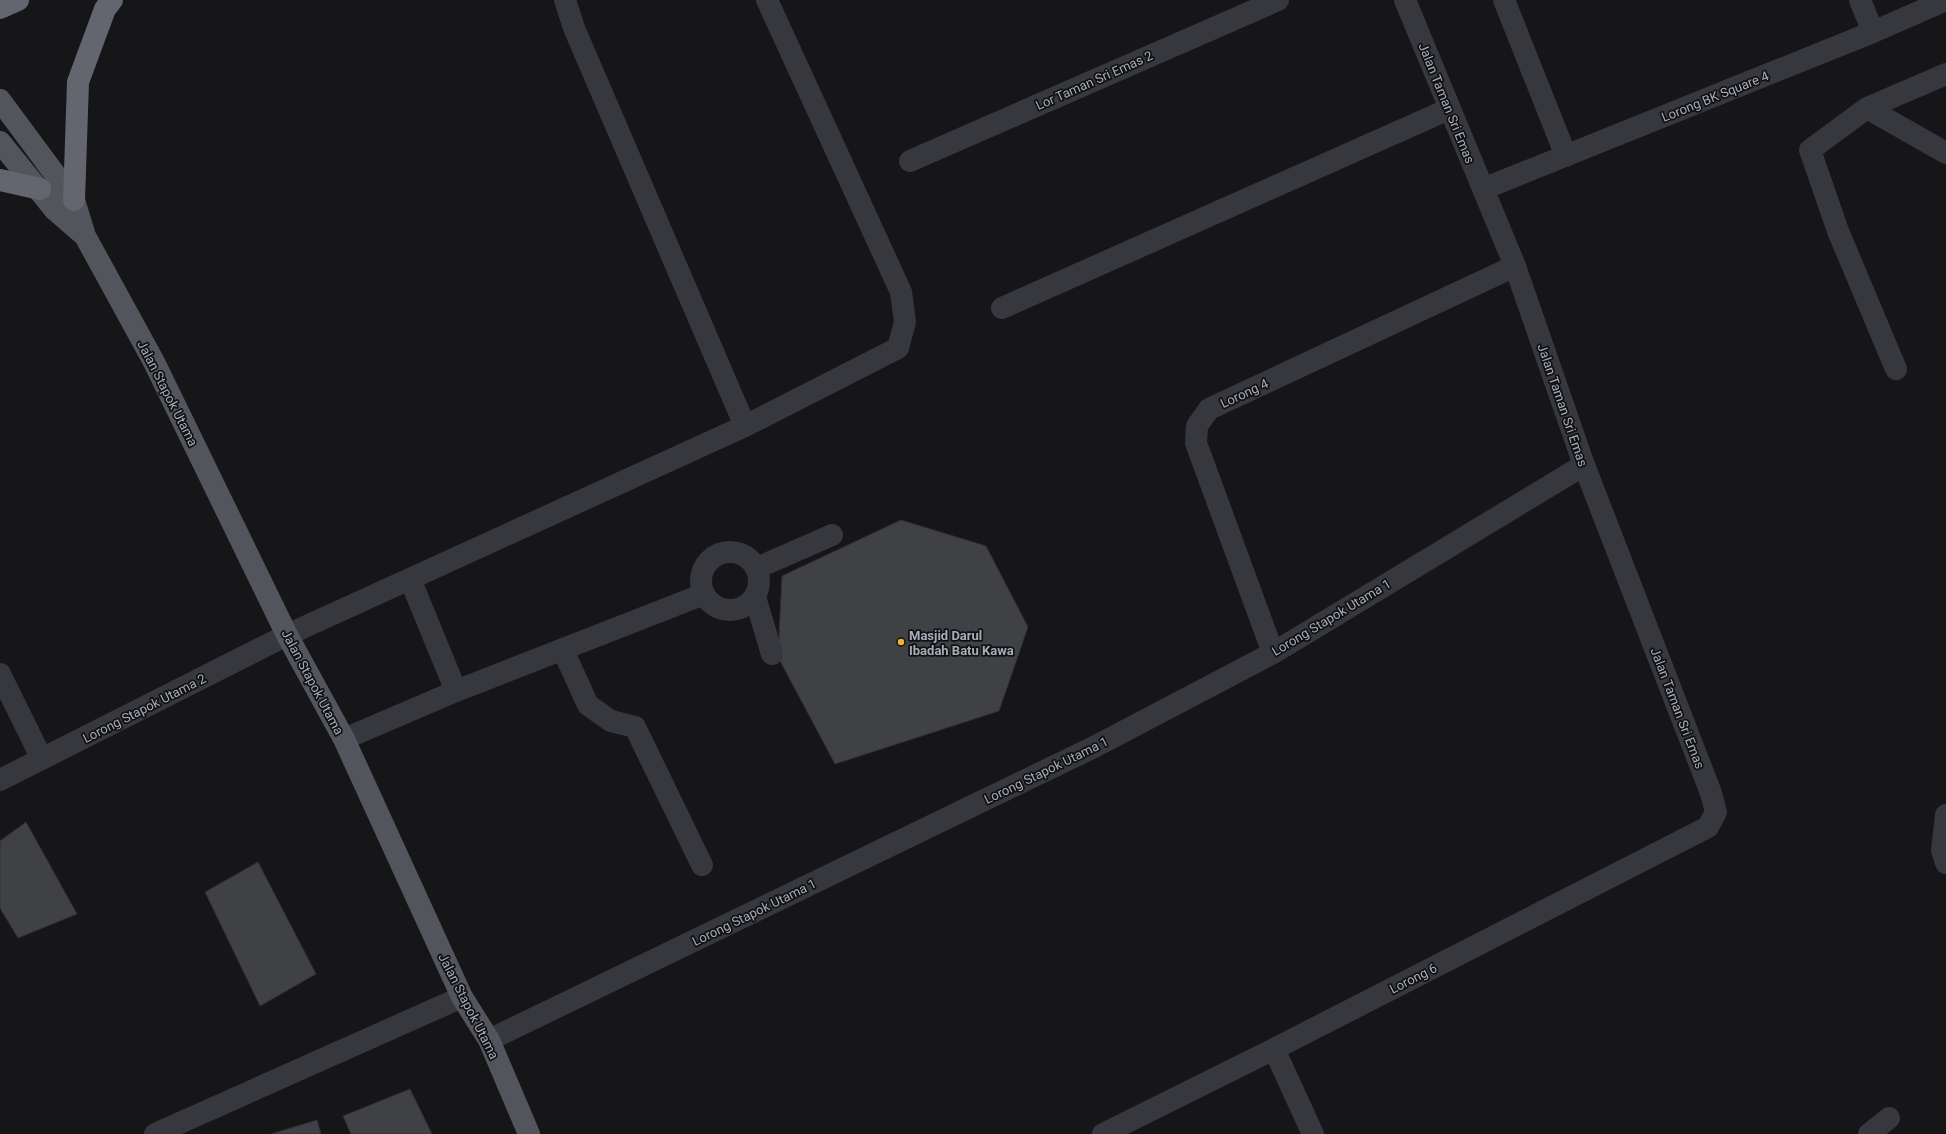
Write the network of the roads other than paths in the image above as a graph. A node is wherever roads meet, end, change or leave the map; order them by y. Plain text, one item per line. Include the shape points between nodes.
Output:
1 (18, 0) edge
2 (112, 0) edge
3 (565, 0) edge
4 (767, 0) edge
5 (1278, 0) edge
6 (1405, 0) edge
7 (1504, 0) edge
8 (1860, 0) edge
9 (1946, 0) edge
10 (0, 8) edge
11 (1873, 32) junction
12 (1946, 74) edge
13 (0, 100) edge
14 (1867, 108) junction
15 (1449, 109) junction
16 (0, 142) edge
17 (1946, 153) edge
18 (1566, 156) junction
19 (910, 161) dead end
20 (0, 180) edge
21 (40, 189) junction
22 (1483, 189) junction
23 (74, 200) junction
24 (85, 236) junction
25 (1515, 266) junction
26 (1002, 308) dead end
27 (1896, 369) dead end
28 (745, 426) junction
29 (1584, 465) junction
30 (832, 535) dead end
31 (757, 568) junction
32 (410, 579) junction
33 (704, 594) junction
34 (755, 597) junction
35 (287, 635) junction
36 (563, 650) junction
37 (1273, 653) junction
38 (772, 654) dead end
39 (0, 674) edge
40 (456, 691) junction
41 (344, 739) junction
42 (42, 759) junction
43 (0, 780) edge
44 (1716, 812) joint
45 (1946, 815) edge
46 (1946, 863) edge
47 (702, 865) dead end
48 (462, 996) junction
49 (489, 1040) junction
50 (1274, 1050) junction
51 (1889, 1118) dead end
52 (155, 1134) edge
53 (529, 1134) edge
54 (1103, 1134) edge
55 (1313, 1134) edge
56 (1869, 1134) edge

1 - 10 highway
2 - 23 highway via 104,9 78,82
3 - 28 street via 574,28
4 - 28 street, Lorong Stapok Utama 2 via 901,292 905,322 898,348
5 - 19 street, Lor Taman Sri Emas 2
6 - 15 street, Jalan Taman Sri Emas
7 - 18 street
8 - 11 street
9 - 11 street, Lorong BK Square 4
11 - 18 street, Lorong BK Square 4
12 - 14 street
13 - 23 main road, Jalan Stapok Utama
14 - 17 street
14 - 27 street via 1810,150 1838,231
15 - 22 street, Jalan Taman Sri Emas
15 - 26 street
16 - 21 main road, Jalan Stapok Utama
18 - 22 street, Lorong BK Square 4
20 - 21 highway
21 - 24 main road, Jalan Stapok Utama via 55,210
22 - 25 street, Jalan Taman Sri Emas
23 - 24 main road, Jalan Stapok Utama
24 - 35 main road, Jalan Stapok Utama via 154,362
25 - 29 street, Jalan Taman Sri Emas
25 - 37 street, Lorong 4 via 1209,409 1197,426 1196,443
28 - 32 street, Lorong Stapok Utama 2
29 - 37 street, Lorong Stapok Utama 1
29 - 44 street, Jalan Taman Sri Emas
30 - 31 street
31 - 33 street via 752,560 735,552 717,554 704,567 701,585
31 - 34 street via 760,577
32 - 35 street, Lorong Stapok Utama 2
32 - 40 street
33 - 34 street via 716,606 729,610 742,608
33 - 36 street
34 - 38 street
35 - 41 main road, Jalan Stapok Utama
35 - 42 street, Lorong Stapok Utama 2
36 - 40 street
36 - 47 street via 588,705 611,721 635,727
37 - 49 street, Lorong Stapok Utama 1 via 1094,747
39 - 42 street
40 - 41 street
41 - 48 main road, Jalan Stapok Utama
42 - 43 street, Lorong Stapok Utama 2
44 - 50 street, Lorong 6 via 1708,827
45 - 46 street via 1942,850
48 - 49 main road, Jalan Stapok Utama
48 - 52 street
49 - 53 main road, Jalan Stapok Utama
50 - 54 street, Lorong 6
50 - 55 street
51 - 56 street

